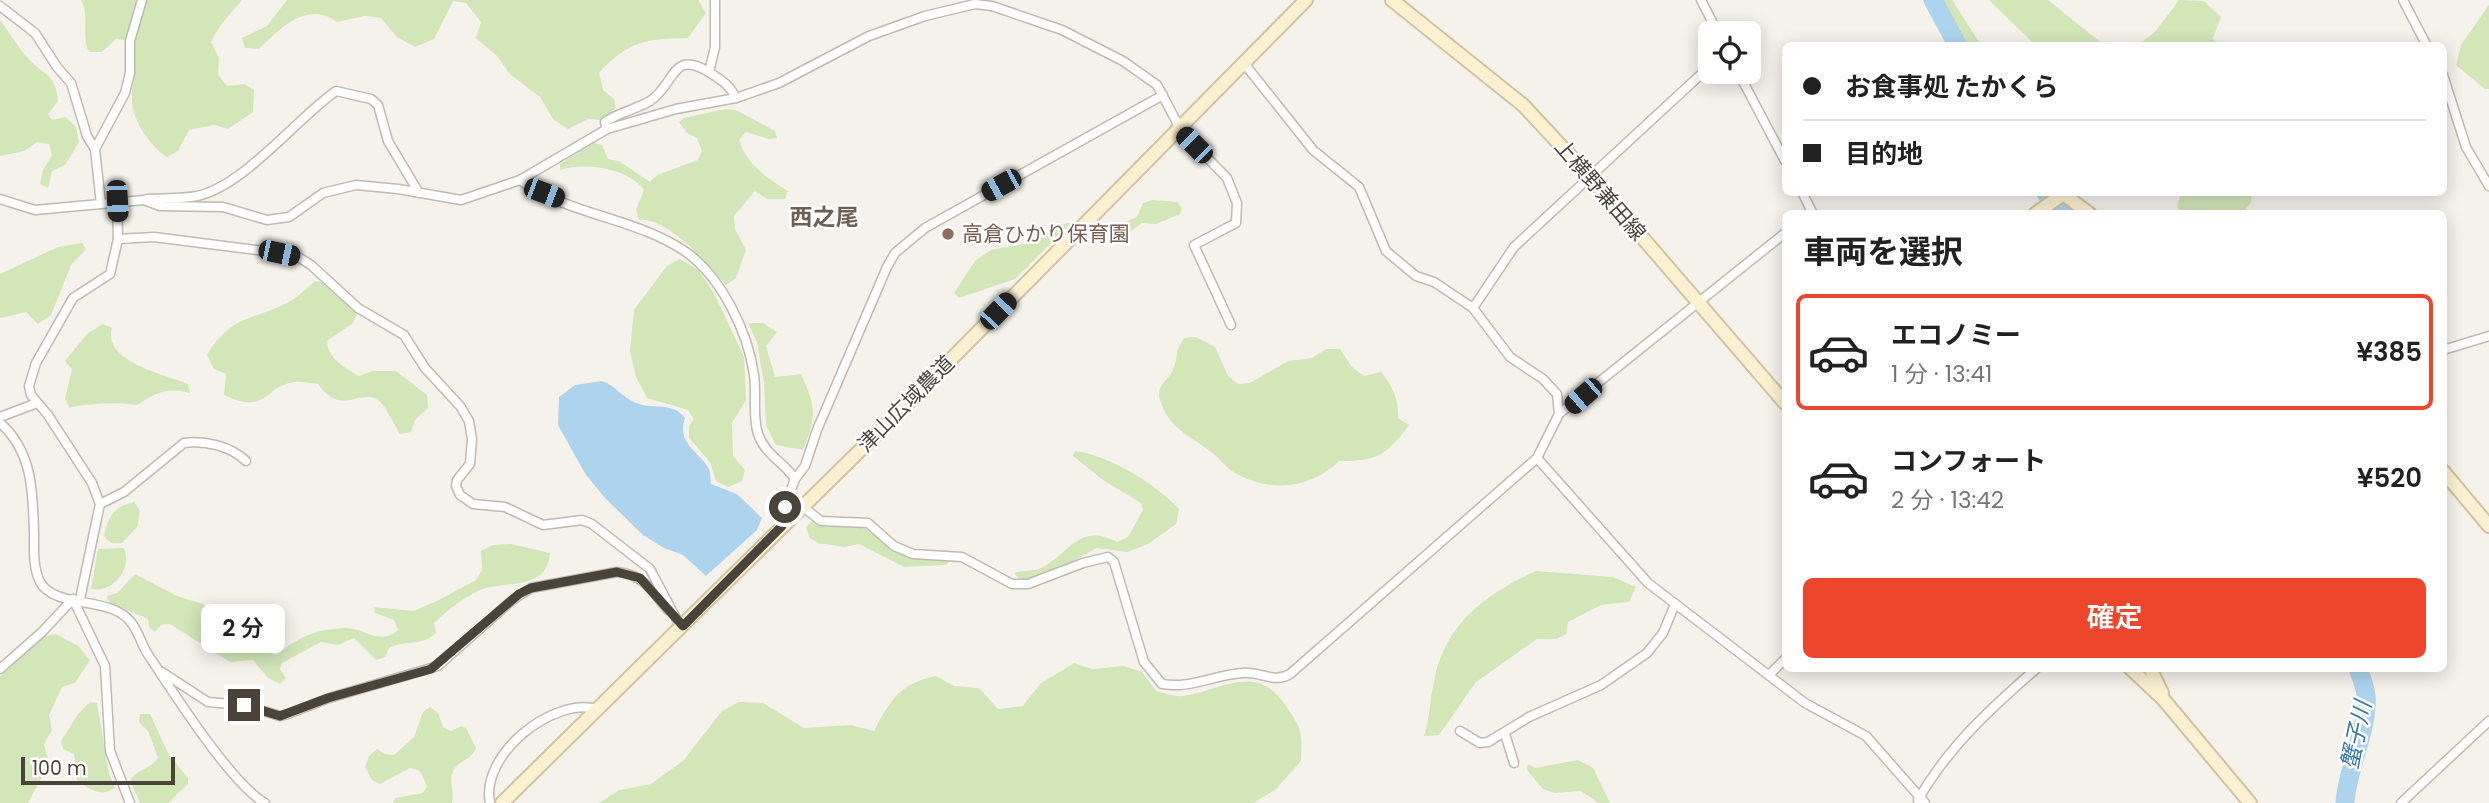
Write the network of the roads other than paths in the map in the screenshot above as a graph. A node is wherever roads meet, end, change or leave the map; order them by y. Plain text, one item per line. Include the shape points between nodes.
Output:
1 (142, 0) edge
2 (715, 0) edge
3 (1306, 0) edge
4 (1392, 0) edge
5 (1701, 0) edge
6 (2403, 0) edge
7 (0, 6) edge
8 (1712, 21) edge
9 (2425, 42) edge
10 (1243, 62) junction
11 (709, 72) junction
12 (1698, 77) edge
13 (1744, 84) edge
14 (2447, 88) edge
15 (1163, 95) junction
16 (736, 98) junction
17 (1178, 126) junction
18 (607, 129) junction
19 (95, 149) junction
20 (1782, 155) edge
21 (1591, 178) junction
22 (520, 180) junction
23 (2489, 186) edge
24 (419, 193) junction
25 (2060, 196) edge
26 (2066, 196) edge
27 (0, 199) edge
28 (144, 200) junction
29 (117, 201) junction
30 (101, 204) junction
31 (2040, 210) edge
32 (2085, 210) edge
33 (1782, 235) edge
34 (118, 239) junction
35 (1697, 302) junction
36 (1473, 308) junction
37 (1231, 325) dead end
38 (2489, 336) edge
39 (2447, 349) edge
40 (1782, 400) edge
41 (37, 403) junction
42 (1559, 414) junction
43 (0, 417) edge
44 (0, 422) edge
45 (1537, 458) junction
46 (246, 461) dead end
47 (2447, 476) edge
48 (795, 479) junction
49 (100, 504) junction
50 (803, 507) junction
51 (782, 526) junction
52 (2489, 526) edge
53 (77, 599) junction
54 (1675, 604) junction
55 (680, 623) junction
56 (1782, 662) edge
57 (0, 669) edge
58 (162, 672) junction
59 (2033, 672) edge
60 (2134, 672) edge
61 (2152, 672) edge
62 (1769, 675) junction
63 (2164, 700) junction
64 (597, 709) junction
65 (2489, 721) edge
66 (1460, 731) dead end
67 (1505, 734) junction
68 (1514, 763) dead end
69 (1920, 801) edge
70 (130, 803) edge
71 (265, 803) edge
72 (490, 803) edge
73 (502, 803) edge
74 (2250, 803) edge
75 (2401, 803) edge

1 - 19 street via 125,93
2 - 11 street via 715,47
3 - 10 street, 津山広域農道
4 - 21 street, 上横野兼田線 via 1523,105
5 - 8 street
6 - 9 street
7 - 19 street via 35,33 71,83
10 - 17 street, 津山広域農道
10 - 36 street via 1313,150 1359,187 1386,251 1416,276 1434,282
11 - 16 street via 730,86
11 - 18 street via 693,64 679,67 657,95 615,114 605,122
12 - 21 street
13 - 20 street
14 - 23 street via 2466,147
15 - 16 street via 1157,85 1123,61 1062,30 975,4 869,36 779,83
15 - 17 street
15 - 48 street via 925,228 895,253 805,466
16 - 18 street
17 - 37 street via 1227,178 1237,202 1236,223 1194,245
17 - 50 street, 津山広域農道
18 - 22 street
19 - 30 street
21 - 35 street, 上横野兼田線
21 - 36 street via 1514,247
22 - 24 street via 461,200
22 - 48 street via 670,243 700,263 745,340 755,379 754,416 759,435 779,465
24 - 28 street via 356,185 323,193 289,217 267,220 223,206 160,206
24 - 28 street via 388,141 378,105 336,91 277,143 210,192
25 - 31 street
26 - 32 street
27 - 30 street via 35,210
28 - 29 street
29 - 30 street
29 - 34 street
33 - 35 street
34 - 41 street via 110,274 73,298 36,363 29,386
34 - 55 street via 154,237 300,258 358,308 404,335 425,368 460,406 472,439 470,464 456,486 466,500 505,507 543,525 582,520 592,524 650,569
35 - 40 street, 上横野兼田線
35 - 42 street
36 - 42 street via 1510,357 1550,385 1557,394
38 - 39 street
41 - 43 street
41 - 49 street via 92,483
42 - 45 street
44 - 53 street via 25,453 37,574 50,591
45 - 50 street via 1290,674 1278,679 1246,672 1177,687 1162,684 1144,662 1114,562 1108,557 1028,584 1012,584 962,557 914,554 894,546 868,523 821,521
45 - 54 street via 1630,565
46 - 49 street via 235,451 184,443 124,492
47 - 52 street
48 - 51 street
49 - 53 street
50 - 51 street, 津山広域農道
51 - 55 street, 津山広域農道
53 - 57 street
53 - 58 street via 124,615
53 - 70 street via 105,666 110,751
54 - 62 street
54 - 67 street via 1663,633 1638,661
55 - 58 street via 640,578 617,572 531,588 438,666 280,716 244,705 208,702
55 - 64 street, 津山広域農道
56 - 62 street
58 - 71 street via 228,767
59 - 69 street via 1944,758
60 - 63 street
61 - 63 street
62 - 69 street via 1822,714 1866,736
63 - 74 street
64 - 72 street via 579,706 523,732 489,781
64 - 73 street, 津山広域農道
65 - 75 street
66 - 67 street via 1480,743
67 - 68 street

